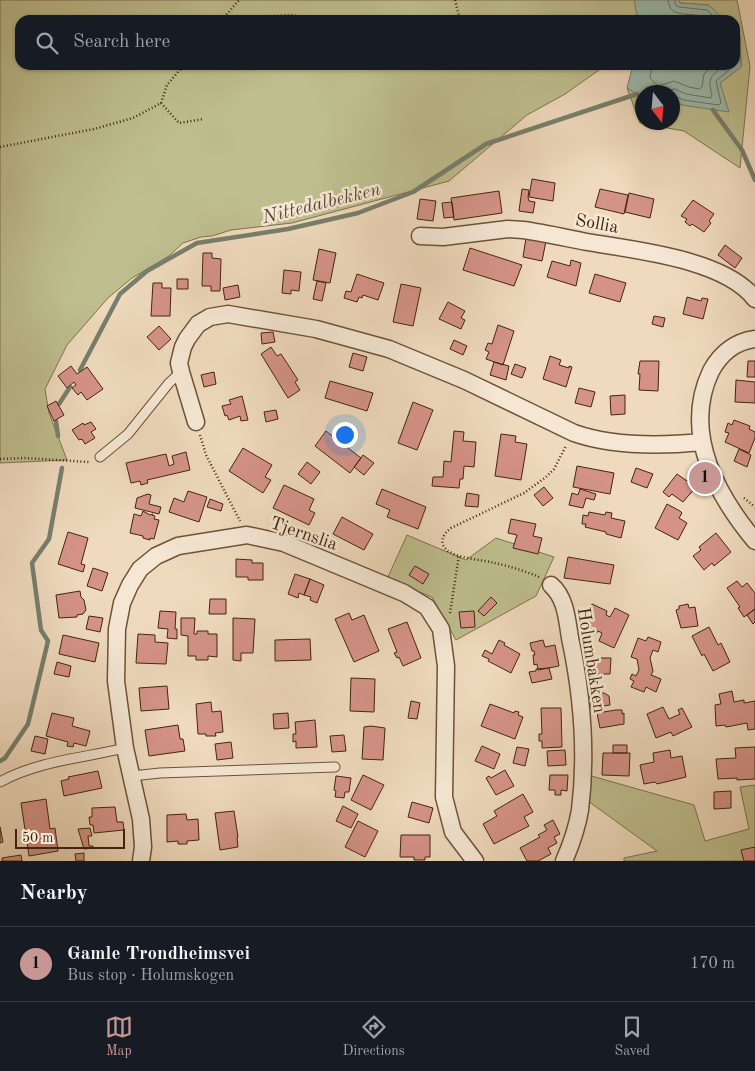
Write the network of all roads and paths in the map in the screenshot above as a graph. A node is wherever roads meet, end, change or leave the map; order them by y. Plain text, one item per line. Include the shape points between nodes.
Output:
1 (239, 0) edge
2 (454, 0) edge
3 (226, 15) edge
4 (458, 15) edge
5 (180, 70) edge
6 (161, 103) junction
7 (204, 119) dead end
8 (0, 147) edge
9 (420, 236) dead end
10 (755, 299) edge
11 (755, 339) edge
12 (181, 372) junction
13 (196, 422) joint
14 (574, 433) junction
15 (702, 442) junction
16 (100, 457) joint
17 (0, 459) edge
18 (247, 536) junction
19 (755, 541) edge
20 (459, 555) junction
21 (551, 585) joint
22 (449, 621) dead end
23 (126, 748) junction
24 (335, 767) dead end
25 (132, 776) junction
26 (0, 782) edge
27 (141, 861) edge
28 (475, 861) edge
29 (564, 861) edge

1 - 3 path
2 - 4 path
5 - 6 path via 167,86
6 - 7 path via 179,124
6 - 8 path via 133,118 94,129
9 - 10 street, Sollia via 523,230 635,249 715,271 743,285
11 - 15 street via 733,346 715,364 700,406
12 - 13 street
12 - 14 street via 179,363 183,347 198,324 218,315 242,316 316,329 389,349 464,380
12 - 16 lane via 128,434
13 - 18 path via 206,456
14 - 15 street via 612,442 659,445
14 - 20 path via 546,477 524,494 445,533 442,539 444,546
15 - 19 street via 708,465 724,500
16 - 17 path via 83,463
18 - 23 street, Tjernslia via 178,546 156,556 140,569 130,584 122,603 117,630 116,681
18 - 28 street, Tjernslia via 284,543 404,593 427,607 441,629 446,666 444,796 453,832
20 - 21 path via 526,572
20 - 22 path
21 - 29 street, Holumbakken via 560,595 565,612 576,664 582,718 580,811
23 - 25 street, Tjernslia
23 - 26 lane via 13,774
24 - 25 lane
25 - 27 street, Tjernslia via 141,819

